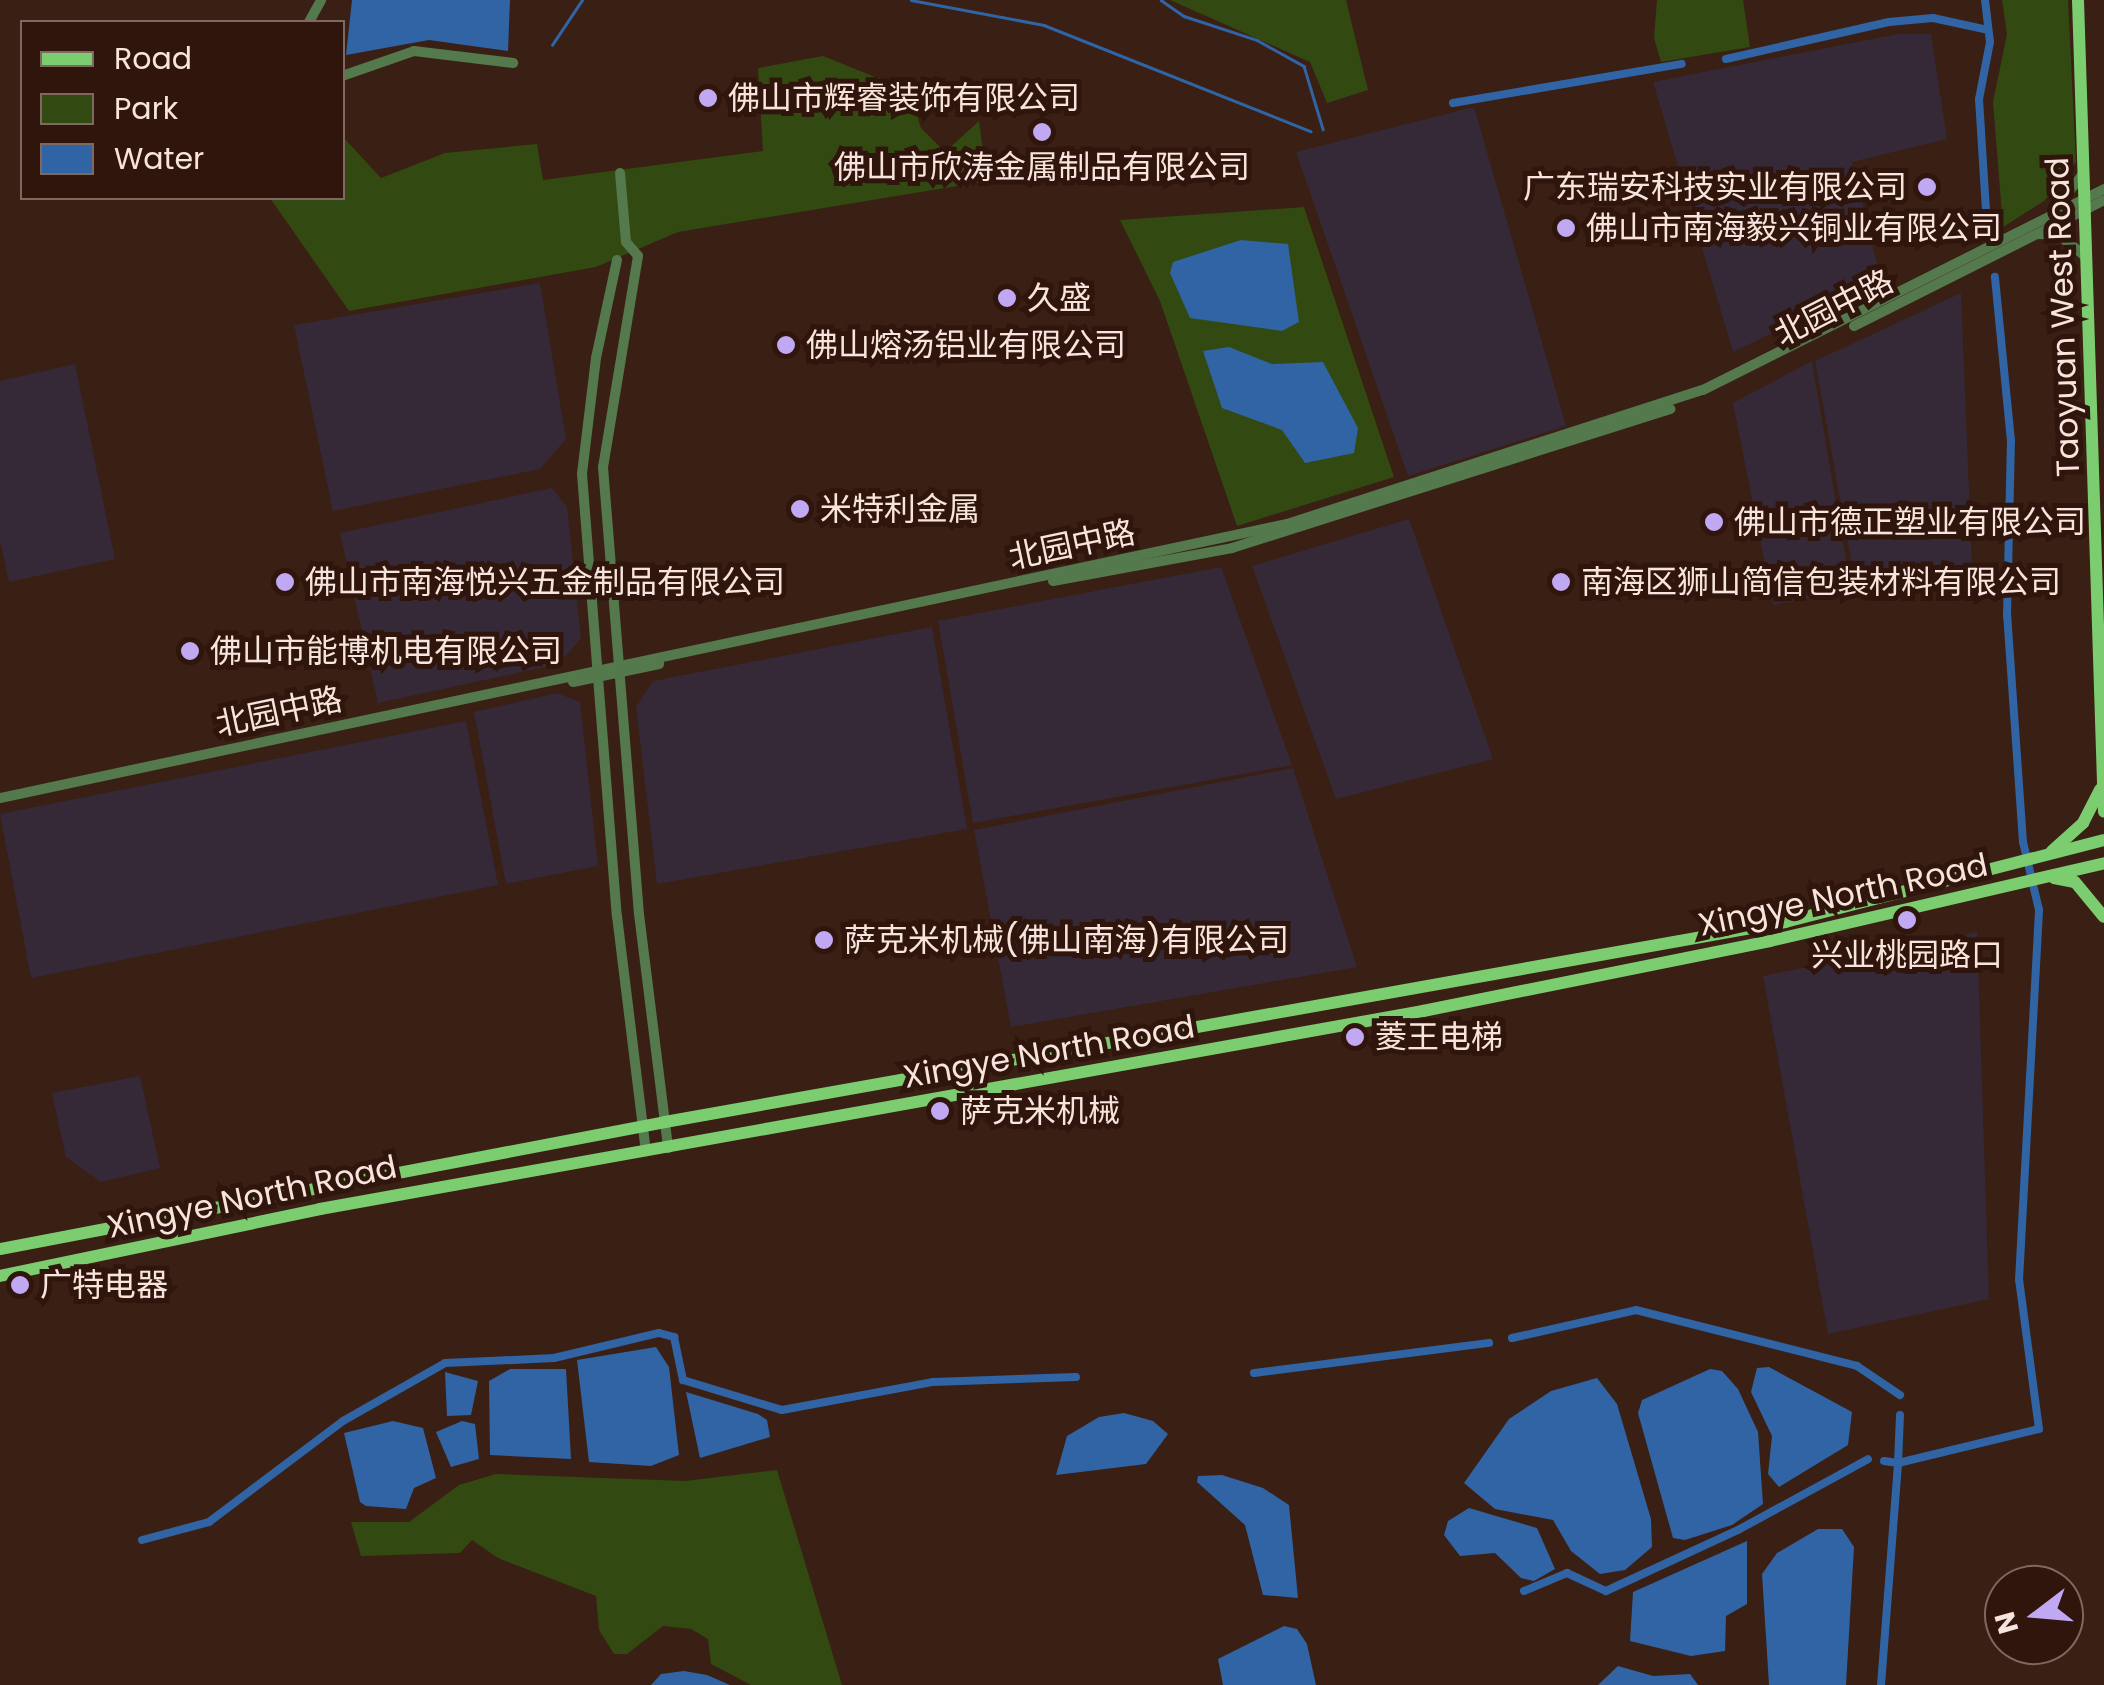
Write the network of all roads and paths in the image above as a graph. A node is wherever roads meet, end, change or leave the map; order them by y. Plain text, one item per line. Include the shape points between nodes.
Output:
1 (2078, 0) edge
2 (513, 63) dead end
3 (345, 75) edge
4 (2088, 168) junction
5 (620, 174) dead end
6 (2104, 188) edge
7 (2104, 200) edge
8 (2089, 202) junction
9 (2046, 218) junction
10 (2037, 234) junction
11 (617, 260) dead end
12 (2090, 261) junction
13 (619, 668) junction
14 (598, 673) junction
15 (2103, 782) edge
16 (0, 801) edge
17 (2104, 812) edge
18 (2104, 840) edge
19 (2044, 856) junction
20 (2104, 863) edge
21 (2051, 877) junction
22 (2104, 917) edge
23 (665, 1122) junction
24 (644, 1126) junction
25 (668, 1148) junction
26 (646, 1151) junction
27 (0, 1249) edge
28 (0, 1276) edge

1 - 4 main road, Taoyuan West Road
2 - 3 street via 414,52
4 - 8 main road, Taoyuan West Road
4 - 9 street
5 - 13 street via 626,242 638,256 603,467
6 - 8 street, 北园中路
7 - 8 street, 北园中路
8 - 9 street, 北园中路
8 - 10 street, 北园中路
8 - 12 main road, Taoyuan West Road
9 - 13 street, 北园中路 via 1749,371 1398,492 1229,538
10 - 12 street via 2059,235
10 - 13 street, 北园中路 via 1752,377 1411,497 1232,548
11 - 14 street via 582,474
12 - 15 main road, Taoyuan West Road
13 - 14 street, 北园中路
13 - 23 street
14 - 16 street, 北园中路
14 - 24 street
15 - 17 main road, Taoyuan West Road
15 - 19 main road via 2083,824
18 - 19 main road, Xingye North Road
19 - 23 main road, Xingye North Road via 1785,922
20 - 21 main road, Xingye North Road
21 - 22 main road via 2074,882
21 - 25 main road, Xingye North Road via 1423,1011
23 - 24 main road, Xingye North Road
23 - 25 street
24 - 26 street
24 - 27 main road, Xingye North Road
25 - 26 main road, Xingye North Road
26 - 28 main road, Xingye North Road

